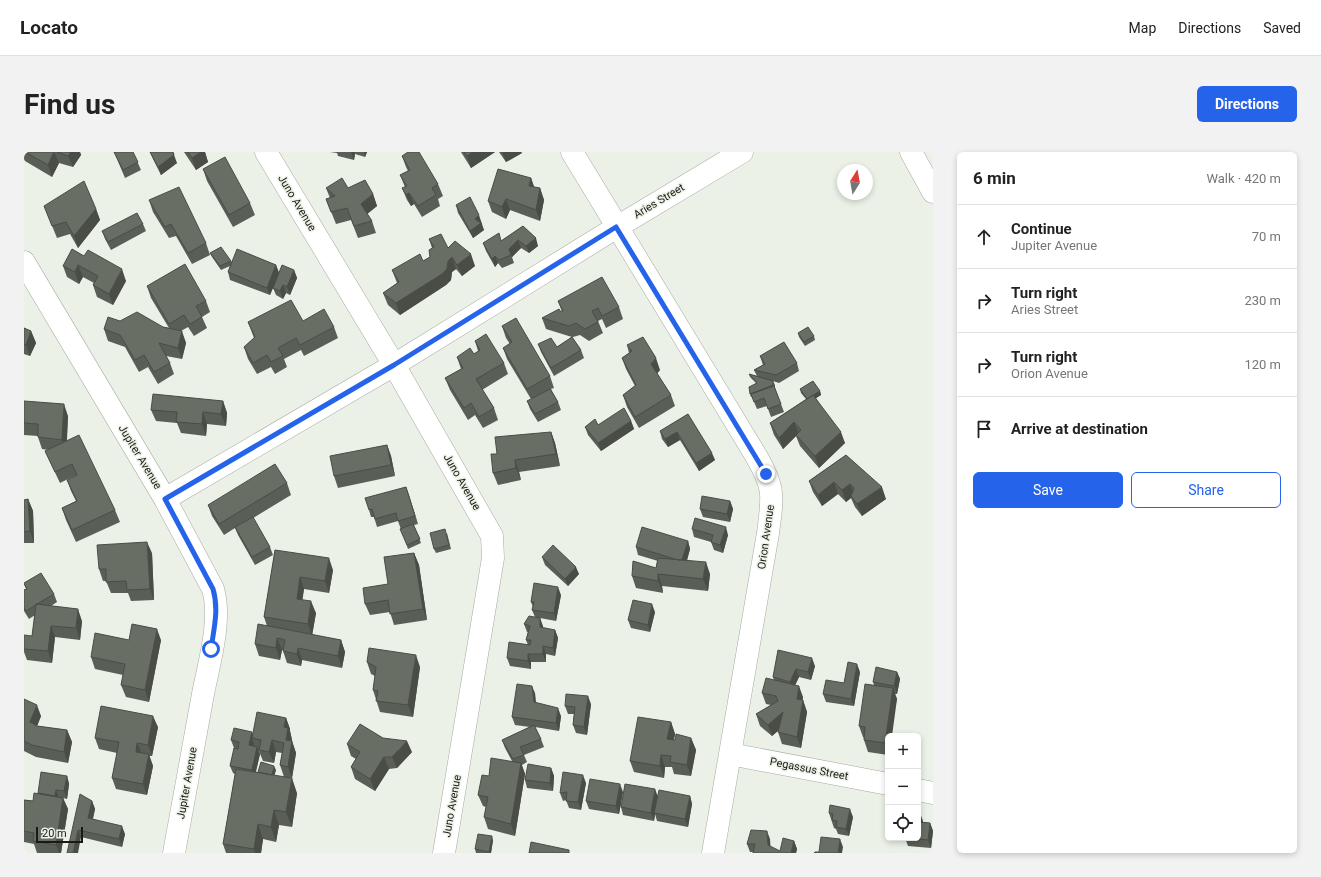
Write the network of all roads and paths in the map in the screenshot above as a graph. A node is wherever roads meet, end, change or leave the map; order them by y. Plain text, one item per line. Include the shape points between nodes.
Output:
1 (266, 152) edge
2 (572, 152) edge
3 (742, 152) edge
4 (911, 152) edge
5 (933, 192) edge
6 (616, 227) junction
7 (24, 262) edge
8 (394, 365) junction
9 (165, 499) junction
10 (730, 754) junction
11 (885, 783) edge
12 (921, 790) edge
13 (933, 792) edge
14 (174, 853) edge
15 (444, 853) edge
16 (713, 853) edge

1 - 8 street, Juno Avenue
2 - 6 street, Orion Avenue
3 - 6 street, Aries Street
4 - 5 street
6 - 8 street, Aries Street
6 - 10 street, Orion Avenue via 755,454 771,486 772,502 768,533
7 - 9 street, Jupiter Avenue
8 - 9 street, Aries Street
8 - 15 street, Juno Avenue via 482,517 494,546
9 - 14 street, Jupiter Avenue via 213,589 217,614
10 - 11 street, Pegassus Street
10 - 16 street, Orion Avenue
12 - 13 street

